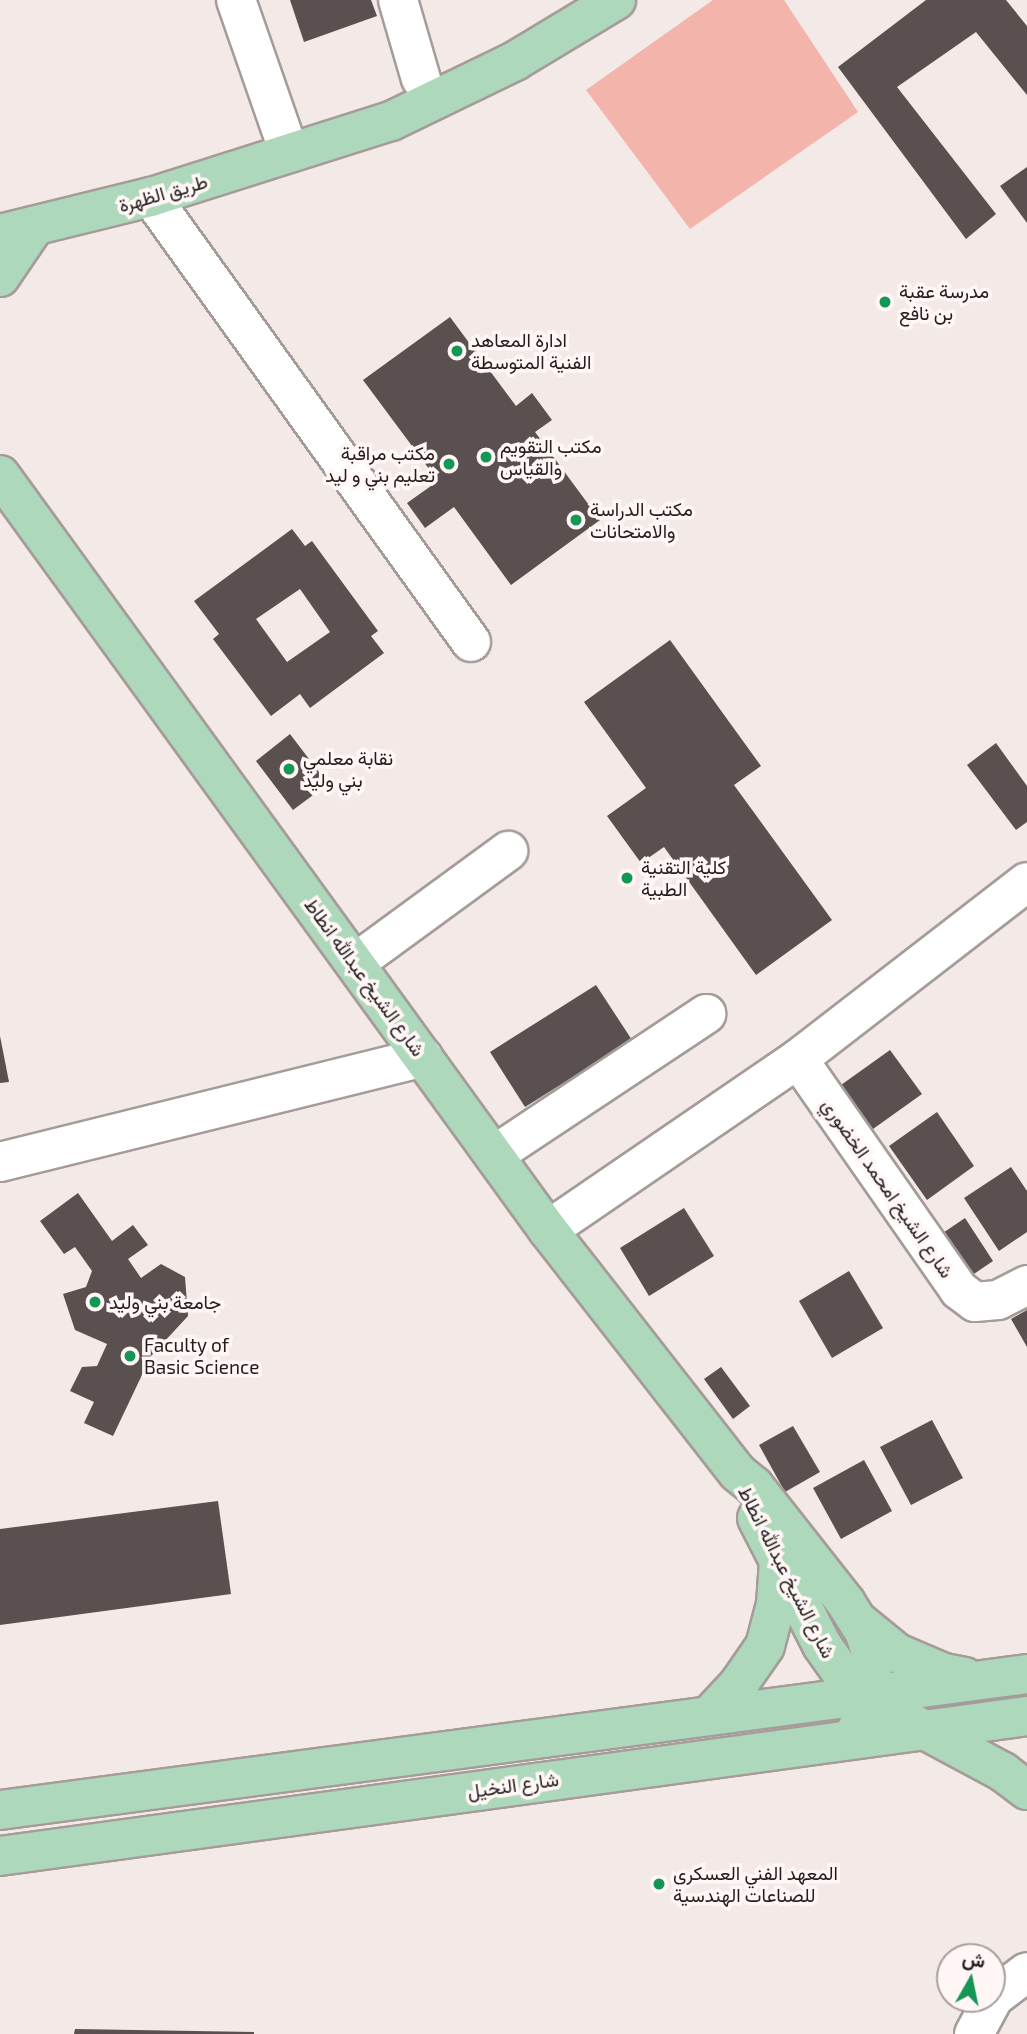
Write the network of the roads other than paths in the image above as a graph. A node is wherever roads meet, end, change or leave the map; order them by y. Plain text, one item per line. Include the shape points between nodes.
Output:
1 (236, 0) edge
2 (398, 0) edge
3 (576, 0) edge
4 (616, 0) edge
5 (421, 79) junction
6 (306, 146) junction
7 (151, 197) junction
8 (17, 231) edge
9 (0, 277) edge
10 (0, 475) edge
11 (471, 642) dead end
12 (508, 851) dead end
13 (1027, 882) edge
14 (355, 963) junction
15 (706, 1014) dead end
16 (423, 1057) junction
17 (799, 1059) junction
18 (494, 1155) junction
19 (0, 1162) edge
20 (548, 1230) junction
21 (1027, 1285) edge
22 (738, 1473) junction
23 (779, 1557) junction
24 (858, 1621) junction
25 (1011, 1676) edge
26 (871, 1696) junction
27 (710, 1715) junction
28 (1027, 1716) edge
29 (923, 1730) junction
30 (852, 1738) junction
31 (1027, 1790) edge
32 (0, 1810) edge
33 (0, 1856) edge
34 (1027, 1972) edge
35 (974, 2034) edge

1 - 6 street
2 - 5 street
3 - 5 main road, طريق الظهرة
4 - 6 main road, طريق الظهرة via 454,92 391,121
5 - 6 main road, طريق الظهرة via 382,96
6 - 7 main road, طريق الظهرة
7 - 8 main road, طريق الظهرة
7 - 11 street
8 - 9 main road
10 - 14 main road, شارع الشيخ عبدالله انطاط
12 - 14 street
13 - 17 street
14 - 16 main road, شارع الشيخ عبدالله انطاط
15 - 18 street
16 - 18 main road, شارع الشيخ عبدالله انطاط
16 - 19 street
17 - 20 street
17 - 21 street, شارع الشيخ امحمد الخضوري via 959,1290 975,1302 998,1300
18 - 20 main road, شارع الشيخ عبدالله انطاط
20 - 22 main road, شارع الشيخ عبدالله انطاط
22 - 23 main road, شارع الشيخ عبدالله انطاط via 746,1500
22 - 24 main road, شارع الشيخ عبدالله انطاط via 754,1486
23 - 26 main road, شارع الشيخ عبدالله انطاط via 831,1661
23 - 27 main road via 776,1604 765,1646
24 - 25 main road via 897,1653 944,1673
24 - 26 main road, شارع الشيخ عبدالله انطاط via 873,1658
25 - 26 main road
26 - 27 main road
26 - 29 main road, شارع الشيخ عبدالله انطاط
26 - 30 main road, شارع الشيخ عبدالله انطاط via 866,1717
27 - 32 main road
28 - 29 main road, شارع النخيل
29 - 30 main road, شارع النخيل
29 - 31 main road, شارع الشيخ عبدالله انطاط via 1003,1772
30 - 33 main road, شارع النخيل
34 - 35 street via 994,1997

